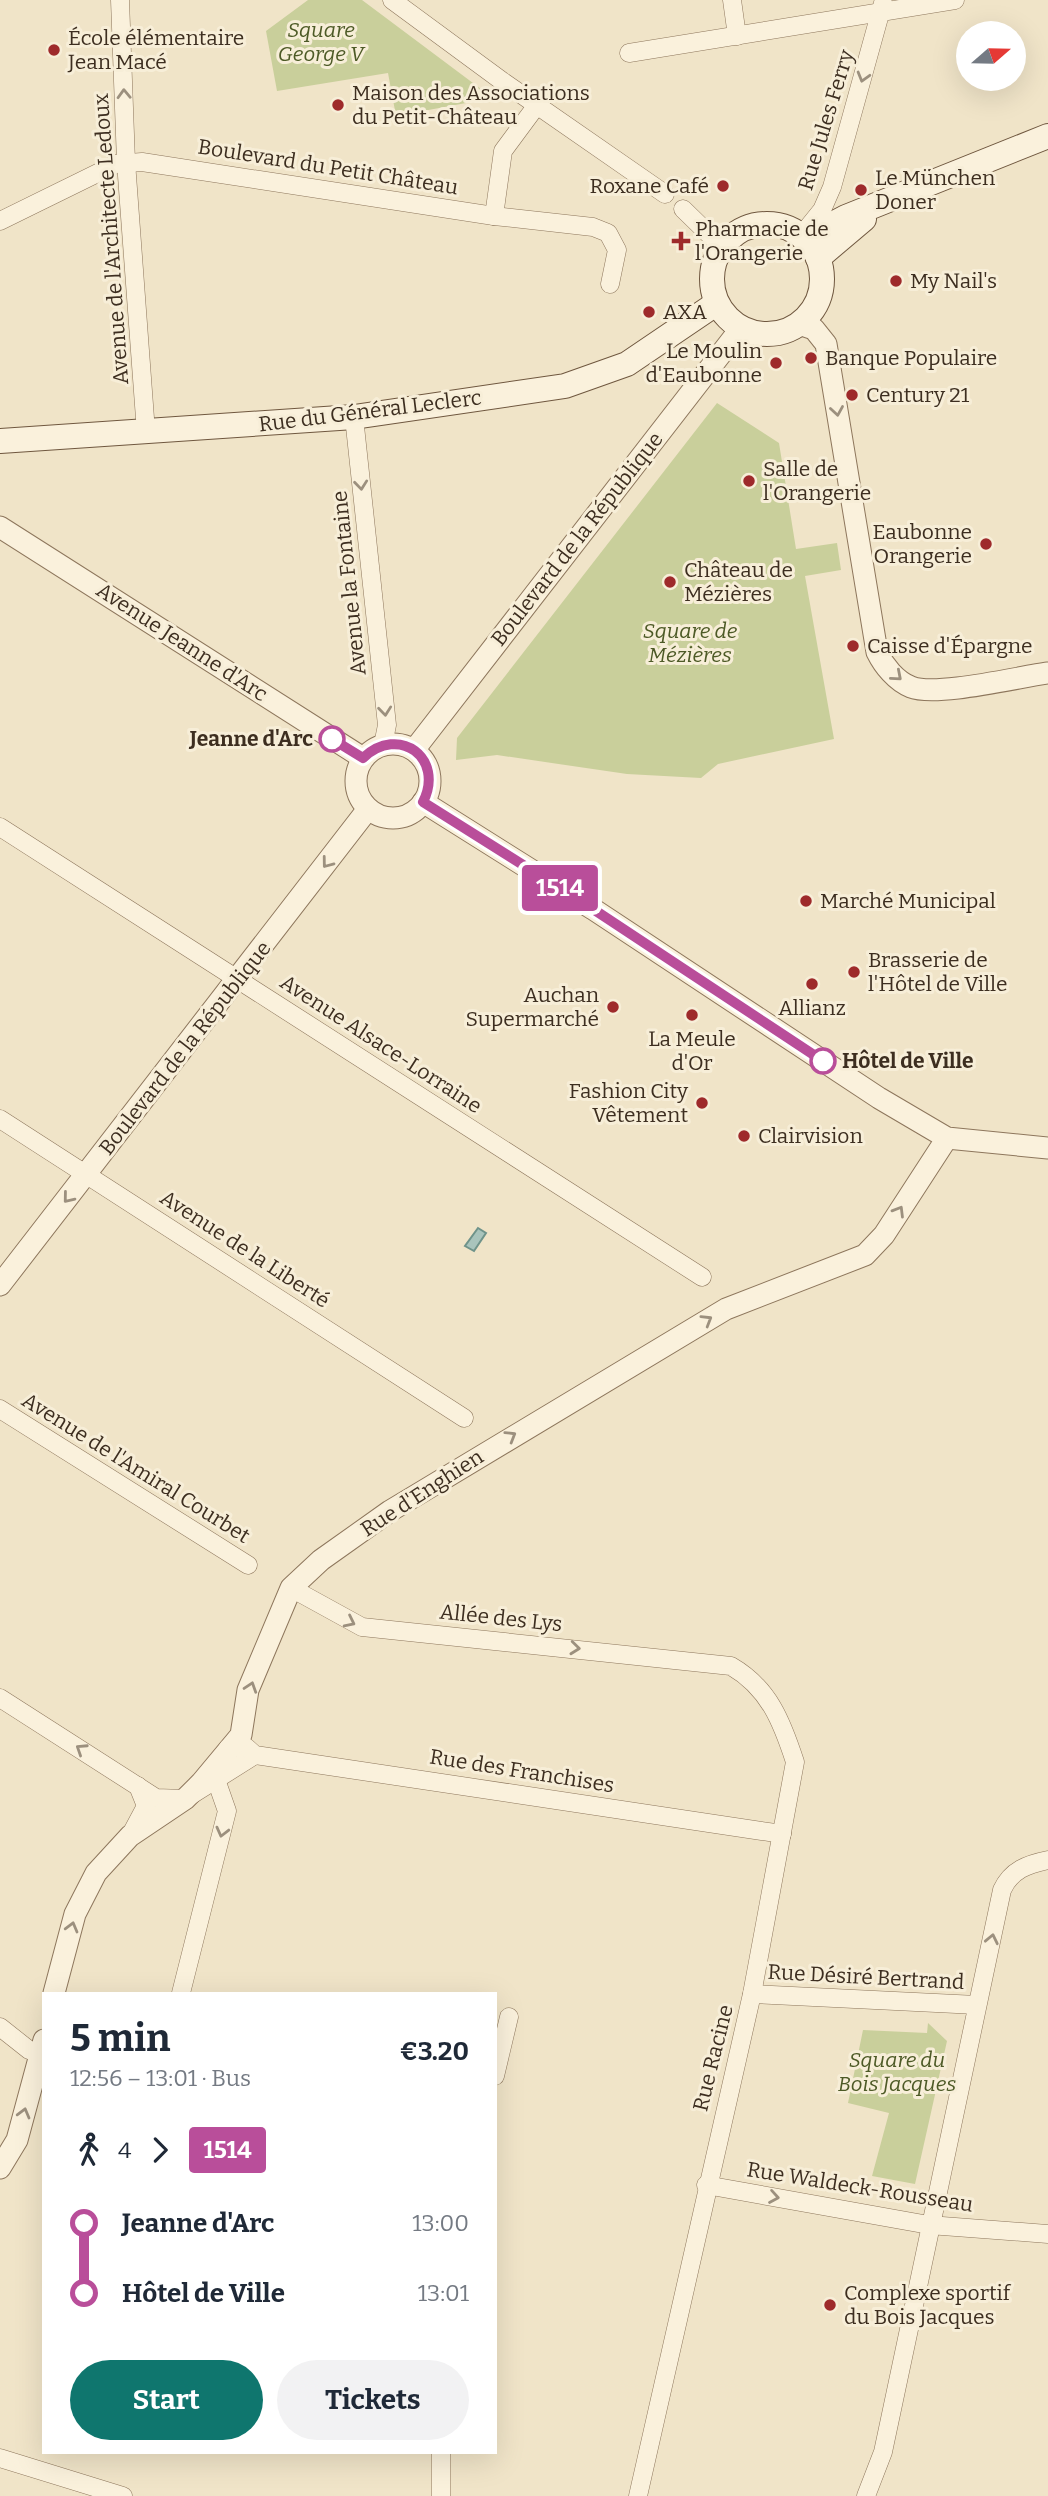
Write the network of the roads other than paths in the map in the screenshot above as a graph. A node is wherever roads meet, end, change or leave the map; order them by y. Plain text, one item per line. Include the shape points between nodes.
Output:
1 (120, 0) edge
2 (392, 0) edge
3 (732, 0) edge
4 (955, 0) edge
5 (883, 6) edge
6 (737, 36) junction
7 (629, 53) dead end
8 (537, 105) junction
9 (1048, 136) edge
10 (126, 162) junction
11 (665, 194) dead end
12 (683, 209) dead end
13 (494, 216) junction
14 (0, 222) edge
15 (808, 244) junction
16 (722, 247) junction
17 (610, 284) dead end
18 (717, 303) junction
19 (799, 324) junction
20 (741, 328) junction
21 (354, 417) junction
22 (146, 432) junction
23 (0, 441) edge
24 (0, 527) edge
25 (1048, 673) edge
26 (383, 745) junction
27 (414, 750) junction
28 (363, 758) junction
29 (423, 802) junction
30 (368, 809) junction
31 (0, 827) edge
32 (238, 981) junction
33 (0, 1119) edge
34 (947, 1138) junction
35 (1048, 1148) edge
36 (87, 1175) junction
37 (702, 1276) dead end
38 (0, 1285) edge
39 (0, 1409) edge
40 (464, 1418) dead end
41 (247, 1565) dead end
42 (291, 1588) junction
43 (716, 1662) joint
44 (0, 1698) edge
45 (228, 1748) junction
46 (255, 1755) junction
47 (215, 1774) junction
48 (138, 1786) junction
49 (184, 1799) junction
50 (782, 1834) junction
51 (130, 1836) junction
52 (1048, 1860) edge
53 (54, 1992) edge
54 (181, 1992) edge
55 (752, 1994) junction
56 (978, 2005) junction
57 (509, 2017) dead end
58 (0, 2027) edge
59 (42, 2050) edge
60 (42, 2053) edge
61 (497, 2068) edge
62 (0, 2168) edge
63 (706, 2185) junction
64 (929, 2225) junction
65 (1048, 2234) edge
66 (440, 2454) edge
67 (0, 2458) edge
68 (123, 2496) edge
69 (441, 2496) edge
70 (638, 2496) edge
71 (866, 2496) edge

10 -> 1 street, Avenue de l'Architecte Ledoux
2 - 8 street
3 - 6 street
4 - 5 street
5 - 6 street
5 -> 15 street, Rue Jules Ferry via 832,187
6 - 7 street
8 - 11 street
8 - 13 street via 503,151
9 - 15 main road via 886,201
10 - 13 street, Boulevard du Petit Château
10 - 14 street, Boulevard du Petit Château
10 - 22 street, Avenue de l'Architecte Ledoux
12 - 16 street
13 - 17 street, Boulevard du Petit Château via 608,233 617,250
15 - 16 main road via 789,228 759,224 745,228
15 - 19 main road via 822,274 821,291
16 - 18 main road via 712,275
18 - 20 main road
18 - 21 main road, Rue du Général Leclerc via 627,364 565,386
19 - 20 main road via 771,334
19 -> 25 street via 814,329 826,344 877,652 884,665 905,684 929,691
20 - 27 street, Boulevard de la République
21 - 22 main road, Rue du Général Leclerc
21 -> 26 street, Avenue la Fontaine via 387,725
22 - 23 main road, Rue du Général Leclerc
24 - 28 street, Avenue Jeanne d'Arc
26 - 27 street
26 - 28 street
27 - 29 street via 428,768 429,792
28 - 30 street via 357,790
29 - 30 street via 397,818
29 - 34 street
30 -> 32 street, Boulevard de la République
31 - 32 street, Avenue Alsace-Lorraine
32 - 36 street, Boulevard de la République
32 - 37 street, Avenue Alsace-Lorraine
33 - 36 street, Avenue de la Liberté
34 - 35 street
42 -> 34 street, Rue d'Enghien via 390,1510 726,1309 865,1255 884,1236
36 -> 38 street, Boulevard de la République
36 - 40 street, Avenue de la Liberté
39 - 41 street, Avenue de l'Amiral Courbet
42 -> 43 street, Allée des Lys via 362,1628
45 -> 42 street, Rue d'Enghien via 241,1735 248,1690
43 - 50 street, Rue Racine via 744,1674 765,1692 786,1735 795,1762
48 -> 44 street
45 - 46 street, Rue des Franchises via 246,1747
45 - 47 street, Rue d'Enghien
46 - 47 street
46 - 50 street, Rue des Franchises
47 - 49 street, Rue d'Enghien
47 -> 54 street via 227,1811
48 - 49 street via 156,1798
48 - 51 street via 146,1806
49 - 51 street, Rue d'Enghien
50 - 55 street, Rue Racine
53 -> 51 street, Rue d'Enghien via 84,1892
56 -> 52 street via 1006,1882 1028,1864
55 - 56 street, Rue Désiré Bertrand
55 - 63 street, Rue Racine
56 - 64 street
57 - 61 street
58 - 59 street via 29,2050
62 -> 60 street via 17,2140
63 -> 64 street, Rue Waldeck-Rousseau
63 - 70 street, Rue Racine
64 - 65 street, Rue Waldeck-Rousseau
64 - 71 street via 883,2452
66 - 69 street
67 - 68 street

